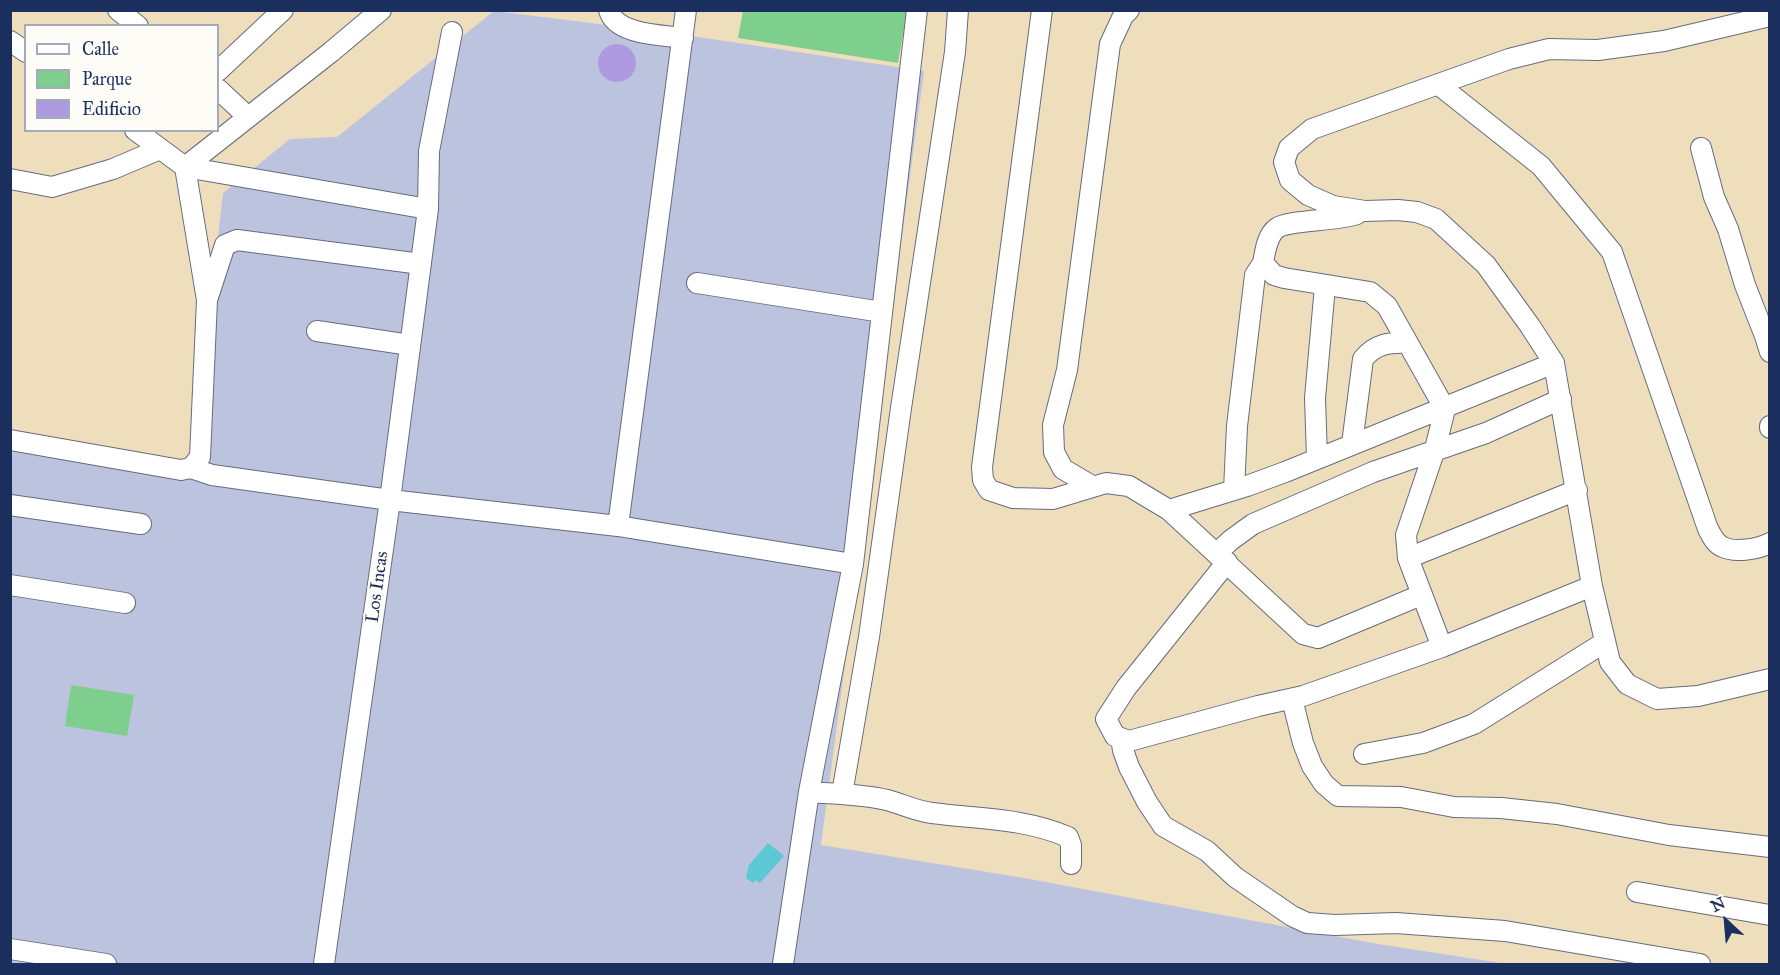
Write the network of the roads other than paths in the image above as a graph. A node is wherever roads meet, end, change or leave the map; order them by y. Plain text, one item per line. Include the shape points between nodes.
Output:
1 (118, 10) edge
2 (283, 10) edge
3 (381, 10) edge
4 (609, 10) edge
5 (686, 10) edge
6 (917, 10) edge
7 (958, 10) edge
8 (1042, 10) edge
9 (1129, 10) edge
10 (1770, 16) edge
11 (136, 24) edge
12 (452, 32) dead end
13 (683, 38) junction
14 (10, 41) edge
15 (24, 51) edge
16 (219, 69) edge
17 (1439, 84) junction
18 (219, 90) edge
19 (248, 117) junction
20 (138, 132) edge
21 (1701, 148) dead end
22 (160, 149) junction
23 (184, 167) junction
24 (10, 179) edge
25 (428, 209) junction
26 (1365, 211) junction
27 (1263, 263) junction
28 (420, 264) junction
29 (697, 283) dead end
30 (1325, 286) junction
31 (207, 300) junction
32 (882, 312) junction
33 (317, 331) dead end
34 (1408, 343) junction
35 (410, 345) junction
36 (1770, 352) edge
37 (1554, 363) junction
38 (1561, 399) junction
39 (1445, 408) junction
40 (10, 440) edge
41 (1352, 444) junction
42 (1435, 449) junction
43 (1317, 458) junction
44 (191, 468) junction
45 (1092, 486) junction
46 (1234, 490) junction
47 (1577, 490) junction
48 (390, 500) junction
49 (10, 505) edge
50 (1168, 510) junction
51 (141, 524) dead end
52 (618, 526) junction
53 (1770, 543) edge
54 (1222, 558) junction
55 (1408, 558) junction
56 (853, 564) junction
57 (10, 585) edge
58 (1592, 586) junction
59 (1421, 595) junction
60 (125, 603) dead end
61 (1605, 642) junction
62 (1442, 647) junction
63 (1770, 679) edge
64 (1292, 699) junction
65 (1121, 738) junction
66 (1364, 754) dead end
67 (809, 792) junction
68 (842, 794) junction
69 (1770, 847) edge
70 (1071, 864) dead end
71 (1637, 892) dead end
72 (1770, 915) edge
73 (10, 950) edge
74 (106, 964) edge
75 (324, 964) edge
76 (783, 964) edge
77 (1700, 964) edge

1 - 11 street
2 - 16 street
3 - 19 street
4 - 13 street via 617,24 630,30
5 - 13 street
6 - 32 street
7 - 68 street via 869,637
8 - 45 street via 983,480 989,490 1013,498 1053,499
9 - 45 street via 1110,44 1067,370 1053,425 1054,453 1063,469
10 - 17 street via 1664,41 1598,50 1549,49
12 - 25 street, Los Incas via 429,151
13 - 52 street
14 - 15 street
17 - 26 street via 1312,129 1289,148 1284,162 1290,180 1308,195 1332,206
17 - 53 street via 1541,166 1612,252 1715,542 1724,548 1759,549
18 - 19 street
19 - 23 street
20 - 22 street
21 - 36 street via 1714,197
22 - 23 street
22 - 24 street via 52,187
23 - 25 street
23 - 31 street
25 - 28 street, Los Incas
26 - 27 street via 1348,218 1277,228 1270,236
26 - 37 street via 1417,212 1436,219 1486,265
27 - 30 street via 1274,275
27 - 46 street via 1255,275 1237,426
28 - 31 street via 237,240 225,245
28 - 35 street, Los Incas
29 - 32 street
30 - 34 street via 1370,292 1387,306
30 - 43 street via 1315,398
31 - 44 street via 200,457
32 - 56 street
33 - 35 street
34 - 39 street
34 - 41 street via 1388,342 1363,359
35 - 48 street, Los Incas
37 - 38 street
37 - 39 street
38 - 42 street via 1486,432
38 - 47 street
39 - 41 street
39 - 42 street
40 - 44 street via 181,470
41 - 43 street
42 - 54 street via 1253,524 1231,540
42 - 55 street via 1406,536
43 - 46 street
44 - 48 street via 212,475
45 - 50 street via 1129,486
46 - 50 street
47 - 55 street
47 - 58 street
48 - 52 street
48 - 75 street, Los Incas
49 - 51 street
50 - 54 street
52 - 56 street
54 - 59 street via 1303,634 1318,638
54 - 65 street via 1106,719 1115,736
55 - 59 street
56 - 67 street
57 - 60 street
58 - 61 street
58 - 62 street
59 - 62 street
61 - 63 street via 1610,662 1627,684 1657,699 1698,696
61 - 66 street via 1474,724 1424,743
62 - 64 street
64 - 65 street via 1129,741
64 - 69 street via 1312,766 1338,796 1401,797 1454,807 1557,814 1669,835
65 - 77 street via 1130,767 1163,826 1207,851 1235,877 1307,923 1396,923 1505,931
67 - 68 street
67 - 76 street
68 - 70 street via 886,800 930,813 1023,823 1053,831 1068,837
71 - 72 street
73 - 74 street

